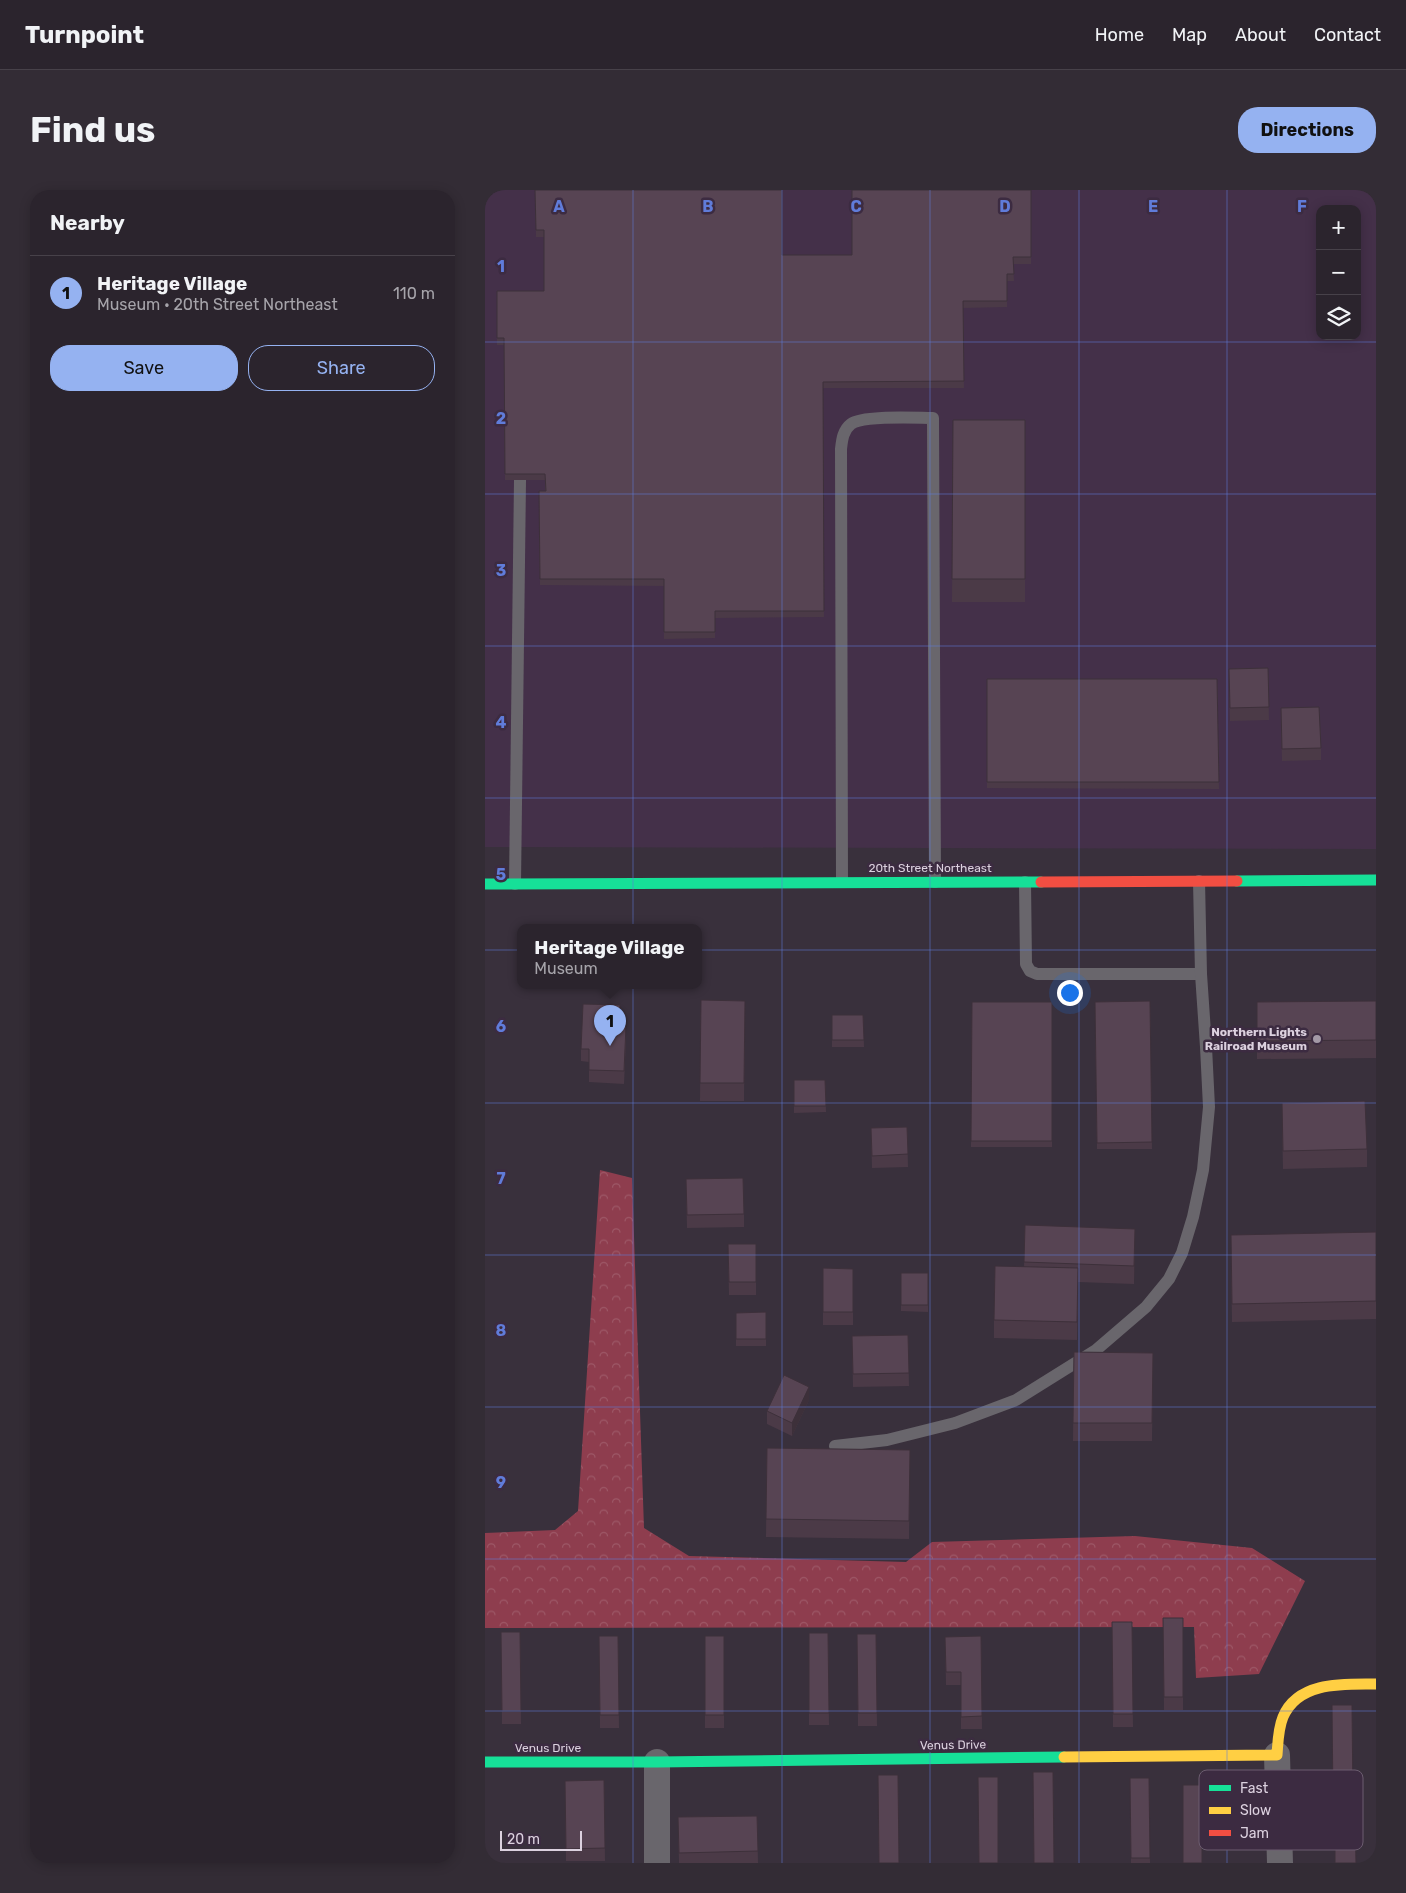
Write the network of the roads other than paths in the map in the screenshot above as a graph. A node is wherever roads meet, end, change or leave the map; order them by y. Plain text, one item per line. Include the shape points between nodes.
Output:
1 (520, 480) edge
2 (1376, 880) edge
3 (1199, 881) junction
4 (842, 882) junction
5 (935, 882) junction
6 (1025, 882) junction
7 (485, 884) edge
8 (515, 884) junction
9 (1201, 974) junction
10 (835, 1446) dead end
11 (1376, 1684) edge
12 (1277, 1755) junction
13 (485, 1762) edge
14 (657, 1762) junction
15 (1277, 1770) edge
16 (1280, 1850) edge
17 (657, 1863) edge
18 (1280, 1863) edge

1 - 8 lane
2 - 3 street, 20th Street Northeast
3 - 6 street, 20th Street Northeast
3 - 9 lane
4 - 5 street, 20th Street Northeast
4 - 5 lane via 843,436 850,424 862,419 933,418
4 - 8 street, 20th Street Northeast
5 - 6 street, 20th Street Northeast
6 - 9 lane via 1026,964 1030,971 1037,974
7 - 8 street, 20th Street Northeast
9 - 10 lane via 1209,1107 1203,1170 1182,1253 1163,1286 1146,1307 1096,1350 1016,1400 955,1423 887,1440
11 - 12 street via 1322,1687 1300,1696 1284,1714
12 - 14 street, Venus Drive
12 - 15 street
13 - 14 street, Venus Drive
14 - 17 street
16 - 18 street

